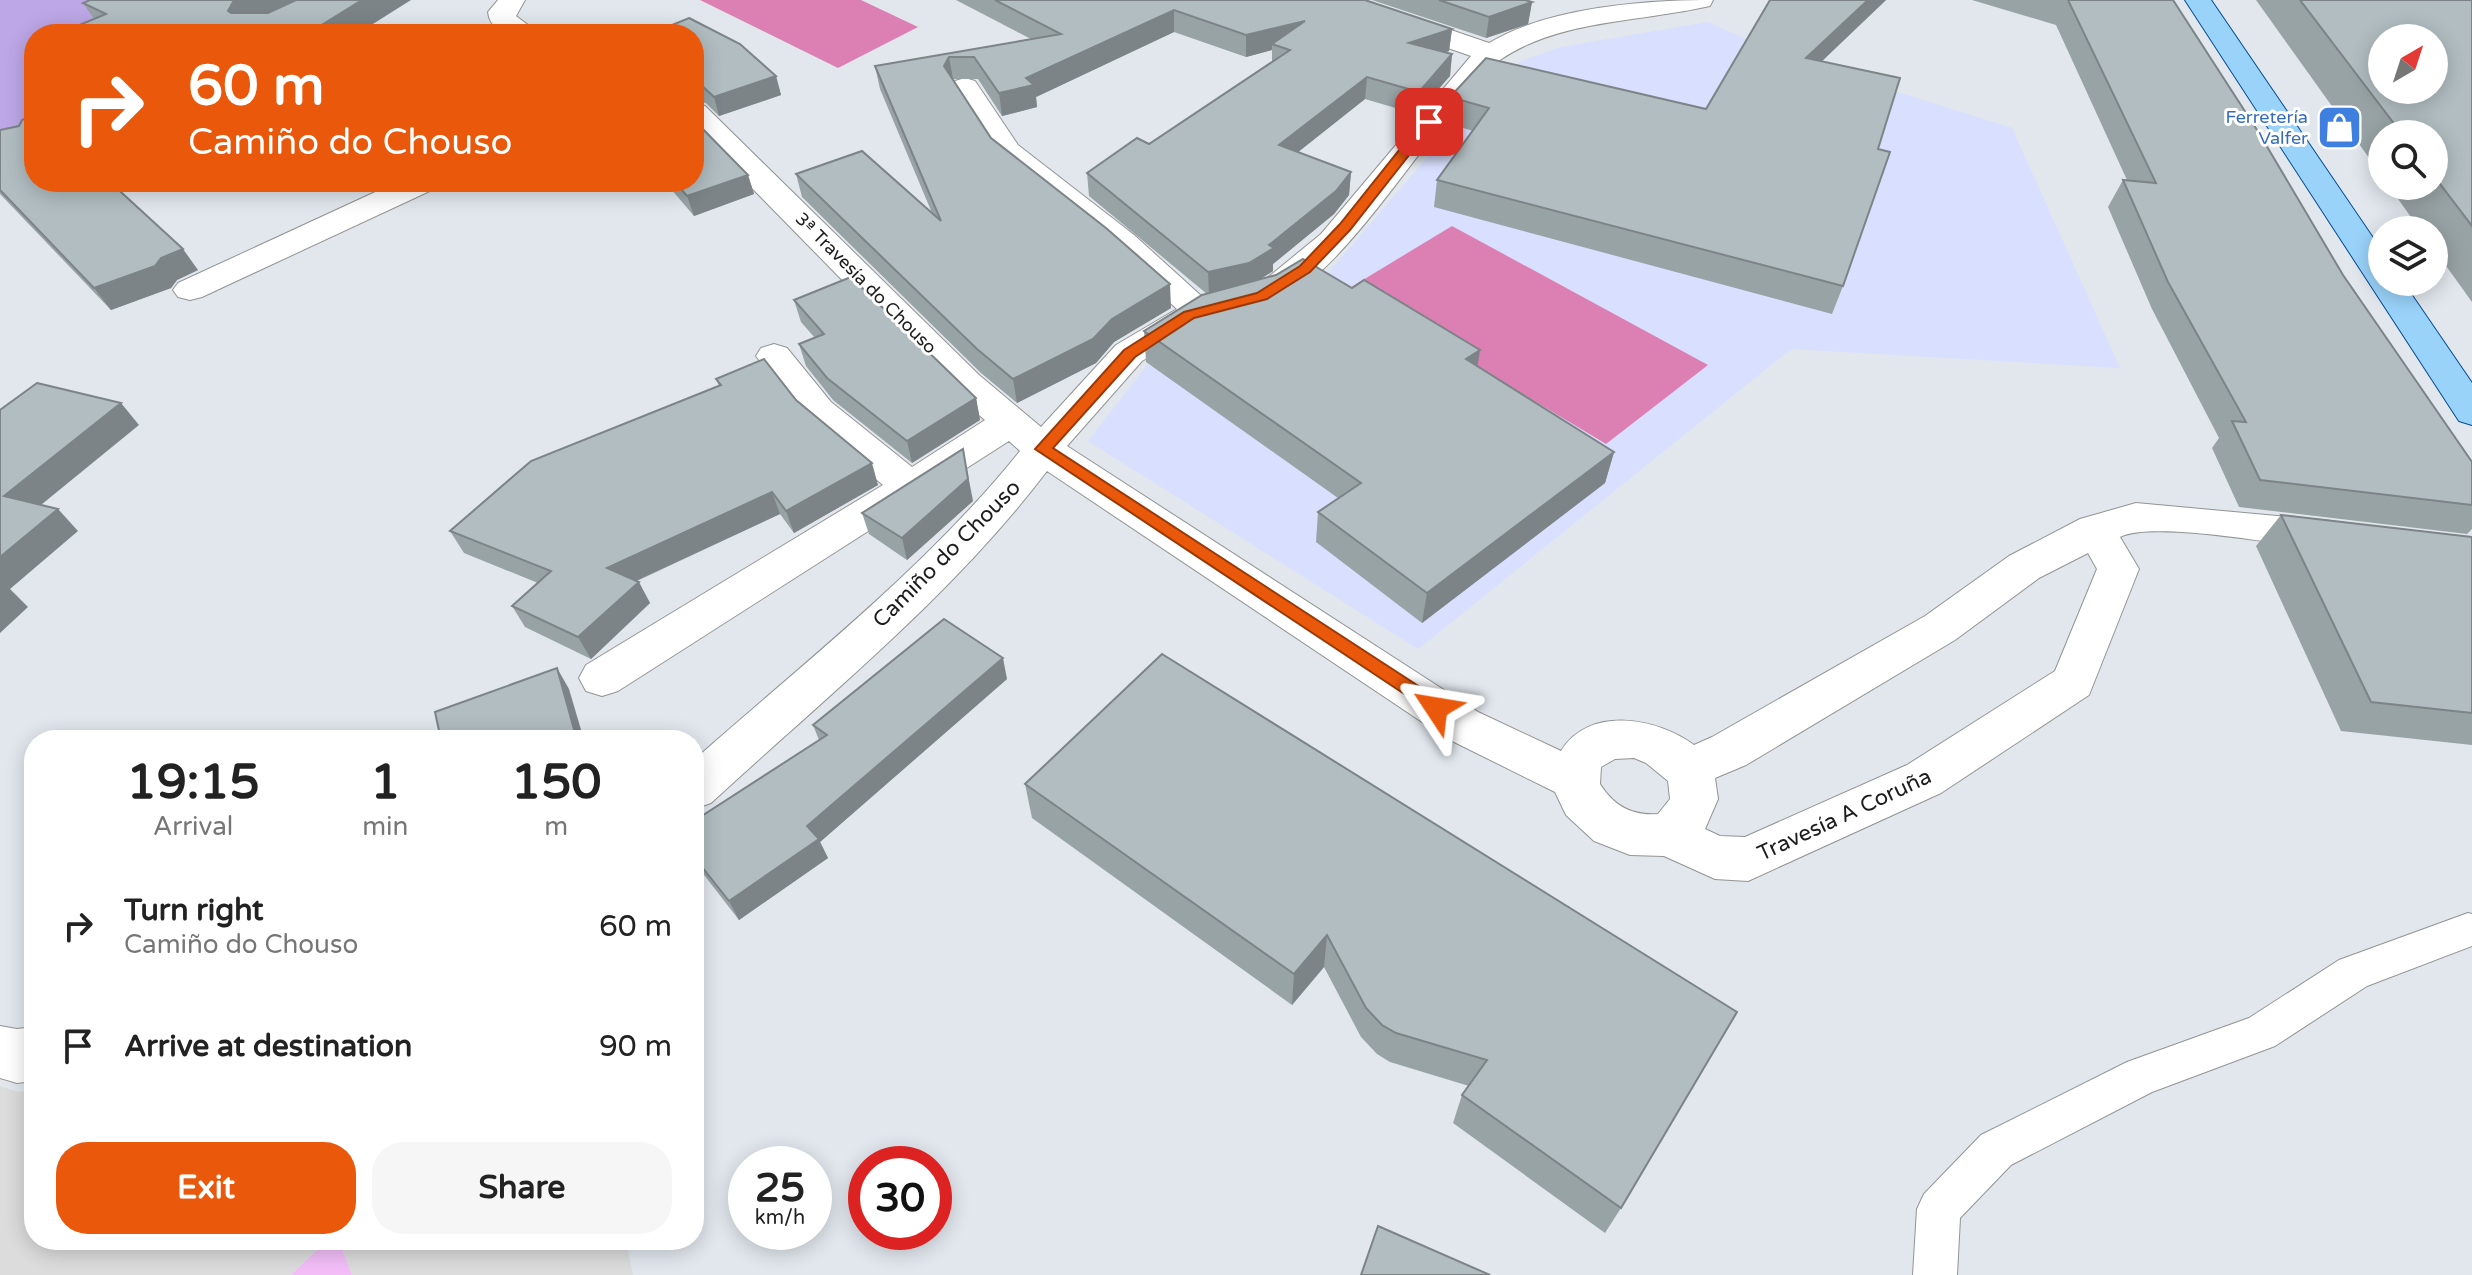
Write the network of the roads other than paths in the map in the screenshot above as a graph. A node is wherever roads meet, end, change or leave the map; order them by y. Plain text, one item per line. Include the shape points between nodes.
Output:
1 (512, 0) edge
2 (1337, 0) edge
3 (1700, 0) edge
4 (2198, 0) edge
5 (510, 24) edge
6 (1491, 53) junction
7 (965, 87) edge
8 (704, 122) edge
9 (401, 192) edge
10 (2368, 255) edge
11 (190, 290) dead end
12 (2395, 296) edge
13 (1201, 312) junction
14 (774, 356) dead end
15 (2472, 412) edge
16 (1010, 422) junction
17 (1043, 449) junction
18 (911, 487) junction
19 (2095, 529) junction
20 (2363, 540) edge
21 (602, 678) dead end
22 (1686, 769) junction
23 (1575, 779) junction
24 (704, 780) edge
25 (1668, 834) junction
26 (2468, 930) dead end
27 (0, 1052) edge
28 (24, 1055) edge
29 (1935, 1275) edge

1 - 5 street via 502,12
2 - 6 street
3 - 6 street, Camiño do Chouso via 1536,33
4 - 10 main road
6 - 13 street, Camiño do Chouso via 1305,269 1262,296
7 - 13 street via 1007,151
8 - 16 street, 3ª Travesía do Chouso
9 - 11 street
12 - 15 main road
13 - 17 street, Camiño do Chouso via 1129,353
14 - 18 street via 818,411
16 - 17 street, 3ª Travesía do Chouso
16 - 18 street
17 - 23 street via 1462,725
17 - 24 street, Camiño do Chouso via 1001,503 912,592
18 - 21 street
19 - 20 street via 2136,517
19 - 22 street via 2024,567 1940,628 1729,751
19 - 25 street, Travesía A Coruña via 2118,569 2073,682 1924,779 1748,859 1715,857
22 - 23 street via 1663,749 1634,739 1604,741 1583,756
22 - 25 street via 1696,794 1689,818
23 - 25 street, Travesía A Coruña via 1583,804 1606,826 1637,837
26 - 29 lane via 2353,973 2261,1033 2141,1076 1996,1150 1939,1209
27 - 28 street

